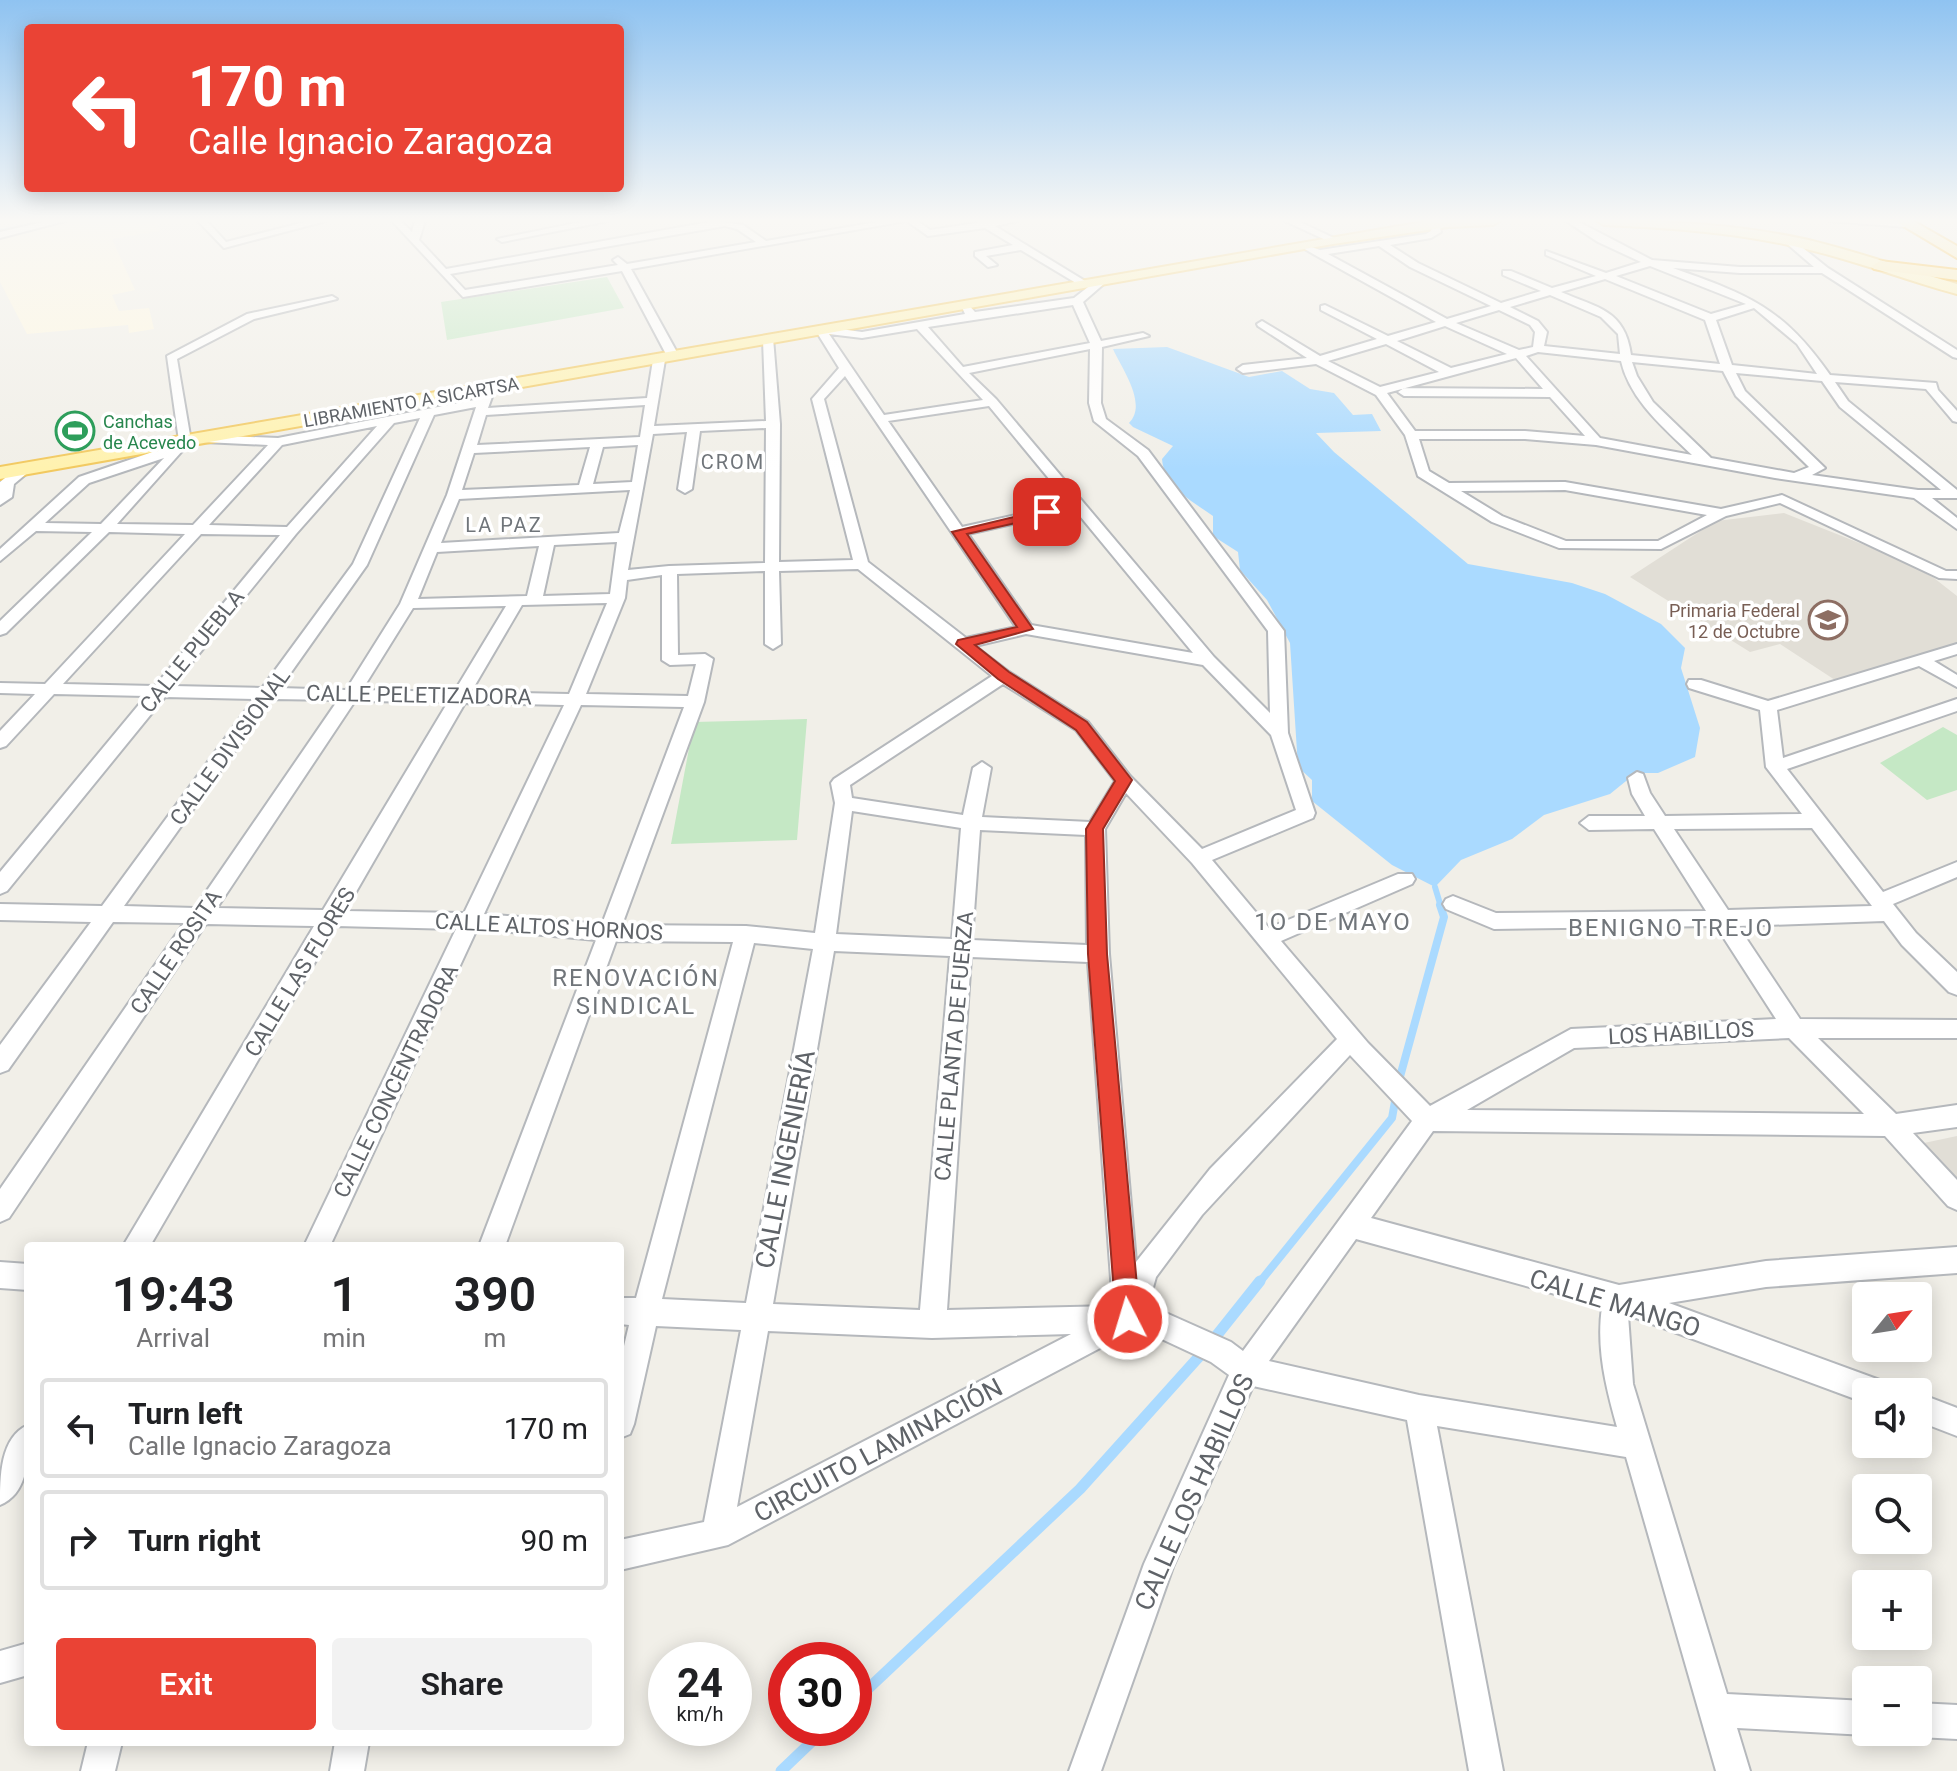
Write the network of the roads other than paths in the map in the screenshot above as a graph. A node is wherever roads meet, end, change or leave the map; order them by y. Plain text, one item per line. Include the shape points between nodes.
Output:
1 (310, 304) edge
2 (642, 304) edge
3 (1002, 304) edge
4 (1048, 304) edge
5 (1078, 304) edge
6 (1411, 304) edge
7 (1491, 304) edge
8 (1510, 304) edge
9 (1578, 304) edge
10 (1672, 304) edge
11 (1756, 304) joint
12 (1877, 304) edge
13 (1498, 307) junction
14 (1325, 308) dead end
15 (969, 311) junction
16 (1710, 318) junction
17 (1444, 322) junction
18 (1262, 324) dead end
19 (921, 326) junction
20 (824, 330) junction
21 (1143, 336) dead end
22 (1386, 338) junction
23 (769, 340) junction
24 (1096, 343) junction
25 (1538, 349) junction
26 (1518, 354) junction
27 (1957, 355) edge
28 (666, 358) junction
29 (1625, 358) junction
30 (1318, 360) junction
31 (845, 368) junction
32 (1243, 369) dead end
33 (1728, 369) junction
34 (960, 371) junction
35 (1451, 373) junction
36 (1824, 378) junction
37 (1380, 391) junction
38 (1553, 393) junction
39 (485, 401) junction
40 (653, 401) junction
41 (992, 402) junction
42 (429, 412) junction
43 (1957, 418) edge
44 (880, 419) junction
45 (390, 420) junction
46 (774, 424) junction
47 (694, 428) junction
48 (1411, 435) junction
49 (646, 436) junction
50 (1596, 441) junction
51 (190, 442) junction
52 (278, 442) junction
53 (598, 442) junction
54 (469, 449) junction
55 (1707, 462) junction
56 (25, 469) junction
57 (0, 473) edge
58 (1775, 474) junction
59 (1795, 477) junction
60 (638, 486) junction
61 (1449, 487) junction
62 (585, 488) junction
63 (685, 489) dead end
64 (1918, 494) junction
65 (1956, 494) edge
66 (454, 495) junction
67 (1782, 499) junction
68 (0, 501) edge
69 (1076, 506) junction
70 (1721, 513) junction
71 (1957, 525) edge
72 (31, 527) junction
73 (105, 528) junction
74 (197, 530) junction
75 (291, 531) junction
76 (959, 532) junction
77 (625, 537) junction
78 (547, 542) junction
79 (431, 548) junction
80 (0, 557) edge
81 (861, 564) junction
82 (771, 567) junction
83 (669, 570) junction
84 (619, 576) junction
85 (1953, 578) edge
86 (617, 598) junction
87 (525, 601) junction
88 (408, 604) junction
89 (1026, 629) junction
90 (0, 630) edge
91 (773, 644) dead end
92 (963, 644) junction
93 (1957, 649) edge
94 (1920, 660) junction
95 (1208, 661) junction
96 (1003, 676) junction
97 (1957, 682) edge
98 (1695, 684) dead end
99 (0, 688) edge
100 (50, 688) junction
101 (160, 690) junction
102 (269, 693) junction
103 (352, 693) junction
104 (460, 695) junction
105 (576, 697) junction
106 (695, 702) junction
107 (1957, 705) edge
108 (1768, 707) junction
109 (1279, 733) junction
110 (0, 742) edge
111 (1775, 767) junction
112 (982, 768) dead end
113 (1637, 778) dead end
114 (1124, 780) junction
115 (842, 793) junction
116 (1816, 821) junction
117 (1659, 822) junction
118 (971, 823) junction
119 (1589, 823) dead end
120 (1095, 829) junction
121 (1199, 858) junction
122 (1957, 869) edge
123 (1405, 879) dead end
124 (0, 886) edge
125 (1453, 904) dead end
126 (1886, 907) junction
127 (0, 912) edge
128 (107, 915) junction
129 (201, 915) junction
130 (1721, 918) junction
131 (332, 919) junction
132 (472, 921) junction
133 (609, 933) junction
134 (746, 934) junction
135 (1268, 937) junction
136 (827, 942) junction
137 (963, 949) junction
138 (1098, 954) junction
139 (1957, 986) edge
140 (1794, 1028) junction
141 (1957, 1029) edge
142 (1356, 1044) junction
143 (0, 1063) edge
144 (1421, 1113) junction
145 (1957, 1116) edge
146 (1891, 1125) junction
147 (1957, 1198) edge
148 (0, 1210) edge
149 (1350, 1225) junction
150 (138, 1242) edge
151 (319, 1242) edge
152 (493, 1242) edge
153 (1957, 1260) edge
154 (0, 1275) edge
155 (24, 1277) edge
156 (1617, 1298) junction
157 (633, 1312) edge
158 (1131, 1316) junction
159 (754, 1319) junction
160 (932, 1324) junction
161 (1233, 1361) junction
162 (1852, 1384) edge
163 (624, 1390) edge
164 (1419, 1409) junction
165 (1932, 1414) edge
166 (1954, 1425) edge
167 (1635, 1444) junction
168 (24, 1446) edge
169 (0, 1490) edge
170 (717, 1534) junction
171 (624, 1554) edge
172 (24, 1660) edge
173 (0, 1667) edge
174 (1713, 1710) junction
175 (1852, 1717) edge
176 (1932, 1721) edge
177 (1957, 1722) edge
178 (104, 1746) edge
179 (351, 1746) edge
180 (1085, 1769) dead end
181 (98, 1771) edge
182 (347, 1771) edge
183 (1486, 1771) edge
184 (1733, 1771) edge

1 - 51 street via 251,316 171,358
2 - 28 street
3 - 15 main road, LIBRAMIENTO A SICARTSA
4 - 15 street
5 - 24 street
6 - 17 street
7 - 13 street
8 - 13 street
9 - 29 street via 1605,315 1623,333
10 - 16 street
11 - 16 street
11 - 36 street via 1801,342
12 - 27 street
13 - 17 street
13 - 25 street via 1534,323 1541,332
14 - 22 street
15 - 19 street
15 - 20 main road, LIBRAMIENTO A SICARTSA
16 - 33 street
17 - 22 street
17 - 26 street
18 - 30 street
19 - 20 street via 862,335
19 - 34 street
20 - 23 main road, LIBRAMIENTO A SICARTSA
20 - 31 street
21 - 24 street
22 - 30 street
22 - 35 street
23 - 28 main road, LIBRAMIENTO A SICARTSA
23 - 46 street
24 - 34 street
24 - 109 street via 1095,403 1100,421 1143,453 1276,631
25 - 26 street
25 - 29 street
26 - 35 street
26 - 38 street
28 - 39 main road, LIBRAMIENTO A SICARTSA
28 - 40 street, CALLE CONCENTRADORA
29 - 33 street
29 - 55 street via 1648,401
30 - 32 street
30 - 37 street
31 - 44 street
31 - 81 street via 818,399
33 - 36 street
33 - 59 street via 1740,393 1818,468
34 - 41 street
35 - 37 street
36 - 43 street via 1932,386
36 - 65 street via 1844,404
37 - 38 street
37 - 48 street
38 - 50 street
39 - 40 street
39 - 42 street
39 - 51 main road, LIBRAMIENTO A SICARTSA
39 - 54 street, CALLE ROSITA
40 - 49 street, CALLE CONCENTRADORA
41 - 44 street
41 - 69 street
42 - 45 street
42 - 102 street, CALLE DIVISIONAL via 360,565
44 - 76 street
45 - 52 street
45 - 75 street, CALLE PUEBLA
46 - 47 street
46 - 82 street
47 - 49 street
47 - 63 street
48 - 50 street
48 - 61 street via 1423,473
49 - 53 street
49 - 60 street, CALLE CONCENTRADORA
50 - 55 street
51 - 52 street
51 - 56 main road, LIBRAMIENTO A SICARTSA
51 - 72 street via 84,480
51 - 73 street
52 - 74 street
53 - 54 street
53 - 62 street
54 - 66 street, CALLE ROSITA
55 - 58 street
56 - 57 main road, LIBRAMIENTO A SICARTSA
56 - 68 street via 7,482
58 - 59 street
58 - 67 street
59 - 64 street
60 - 62 street
60 - 77 street, CALLE CONCENTRADORA
61 - 70 street via 1565,486
61 - 70 street via 1497,519 1564,545 1661,545
62 - 66 street
64 - 65 street
64 - 71 street
66 - 79 street, CALLE ROSITA
67 - 70 street
67 - 85 street
69 - 76 street
69 - 95 street
72 - 73 street
72 - 80 street
73 - 74 street
73 - 90 street
74 - 75 street
74 - 100 street
75 - 101 street, CALLE PUEBLA
76 - 89 street
77 - 78 street
77 - 84 street, CALLE CONCENTRADORA
78 - 79 street
78 - 87 street, CALLE LAS FLORES
79 - 88 street, CALLE ROSITA
81 - 82 street
81 - 92 street
82 - 83 street
82 - 91 street
83 - 84 street
83 - 106 street via 670,660 705,659
84 - 86 street, CALLE CONCENTRADORA
86 - 87 street
86 - 105 street, CALLE CONCENTRADORA
87 - 88 street
87 - 104 street, CALLE LAS FLORES
88 - 103 street, CALLE ROSITA
89 - 92 street
89 - 95 street
92 - 96 street
93 - 94 street
94 - 97 street
94 - 108 street
95 - 109 street
96 - 114 street via 1082,726
96 - 115 street
98 - 108 street
99 - 100 street, CALLE PELETIZADORA
100 - 101 street, CALLE PELETIZADORA
100 - 110 street
101 - 102 street, CALLE PELETIZADORA
101 - 124 street, CALLE PUEBLA
102 - 103 street, CALLE PELETIZADORA
102 - 128 street, CALLE DIVISIONAL
103 - 104 street, CALLE PELETIZADORA
103 - 129 street, CALLE ROSITA
104 - 105 street, CALLE PELETIZADORA
104 - 131 street, CALLE LAS FLORES
105 - 106 street, CALLE PELETIZADORA
105 - 132 street, CALLE CONCENTRADORA
106 - 133 street
107 - 111 street
108 - 111 street
109 - 121 street via 1306,813
111 - 116 street
112 - 118 street, CALLE PLANTA DE FUERZA
113 - 117 street
114 - 120 street
114 - 121 street
115 - 118 street
115 - 136 street, CALLE INGENIERÍA
116 - 117 street
116 - 126 street
117 - 119 street
117 - 130 street
118 - 120 street
118 - 137 street, CALLE PLANTA DE FUERZA
120 - 138 street
121 - 135 street
122 - 126 street
123 - 135 street
125 - 130 street via 1494,921
126 - 130 street
126 - 139 street via 1909,939
127 - 128 street, CALLE ALTOS HORNOS
128 - 129 street, CALLE ALTOS HORNOS
128 - 143 street, CALLE DIVISIONAL
129 - 131 street, CALLE ALTOS HORNOS
129 - 148 street, CALLE ROSITA
130 - 140 street
131 - 132 street, CALLE ALTOS HORNOS
131 - 150 street, CALLE LAS FLORES
132 - 133 street, CALLE ALTOS HORNOS
132 - 151 street, CALLE CONCENTRADORA
133 - 134 street, CALLE ALTOS HORNOS
133 - 152 street
134 - 136 street, CALLE ALTOS HORNOS
134 - 157 street
135 - 142 street
136 - 137 street, CALLE ALTOS HORNOS
136 - 159 street, CALLE INGENIERÍA
137 - 138 street, CALLE ALTOS HORNOS
137 - 160 street, CALLE PLANTA DE FUERZA
138 - 158 street
140 - 141 street, LOS HABILLOS
140 - 144 street, LOS HABILLOS via 1571,1039
140 - 146 street
142 - 144 street
142 - 158 street via 1216,1179 1144,1271
144 - 146 street
144 - 149 street, CALLE LOS HABILLOS
145 - 146 street
146 - 147 street
149 - 156 street, CALLE MANGO
149 - 161 street, CALLE LOS HABILLOS
153 - 156 street via 1766,1274
154 - 155 street
156 - 162 street, CALLE MANGO
156 - 167 street via 1614,1354
157 - 159 street
157 - 163 street
158 - 160 street
158 - 161 street
158 - 170 street, CIRCUITO LAMINACIÓN
159 - 160 street
159 - 170 street, CALLE INGENIERÍA
161 - 164 street
161 - 180 street, CALLE LOS HABILLOS
164 - 167 street
164 - 183 street
165 - 166 street
167 - 174 street
168 - 169 street
170 - 171 street, CIRCUITO LAMINACIÓN
172 - 173 street
174 - 175 street
174 - 184 street
176 - 177 street
178 - 181 street
179 - 182 street

